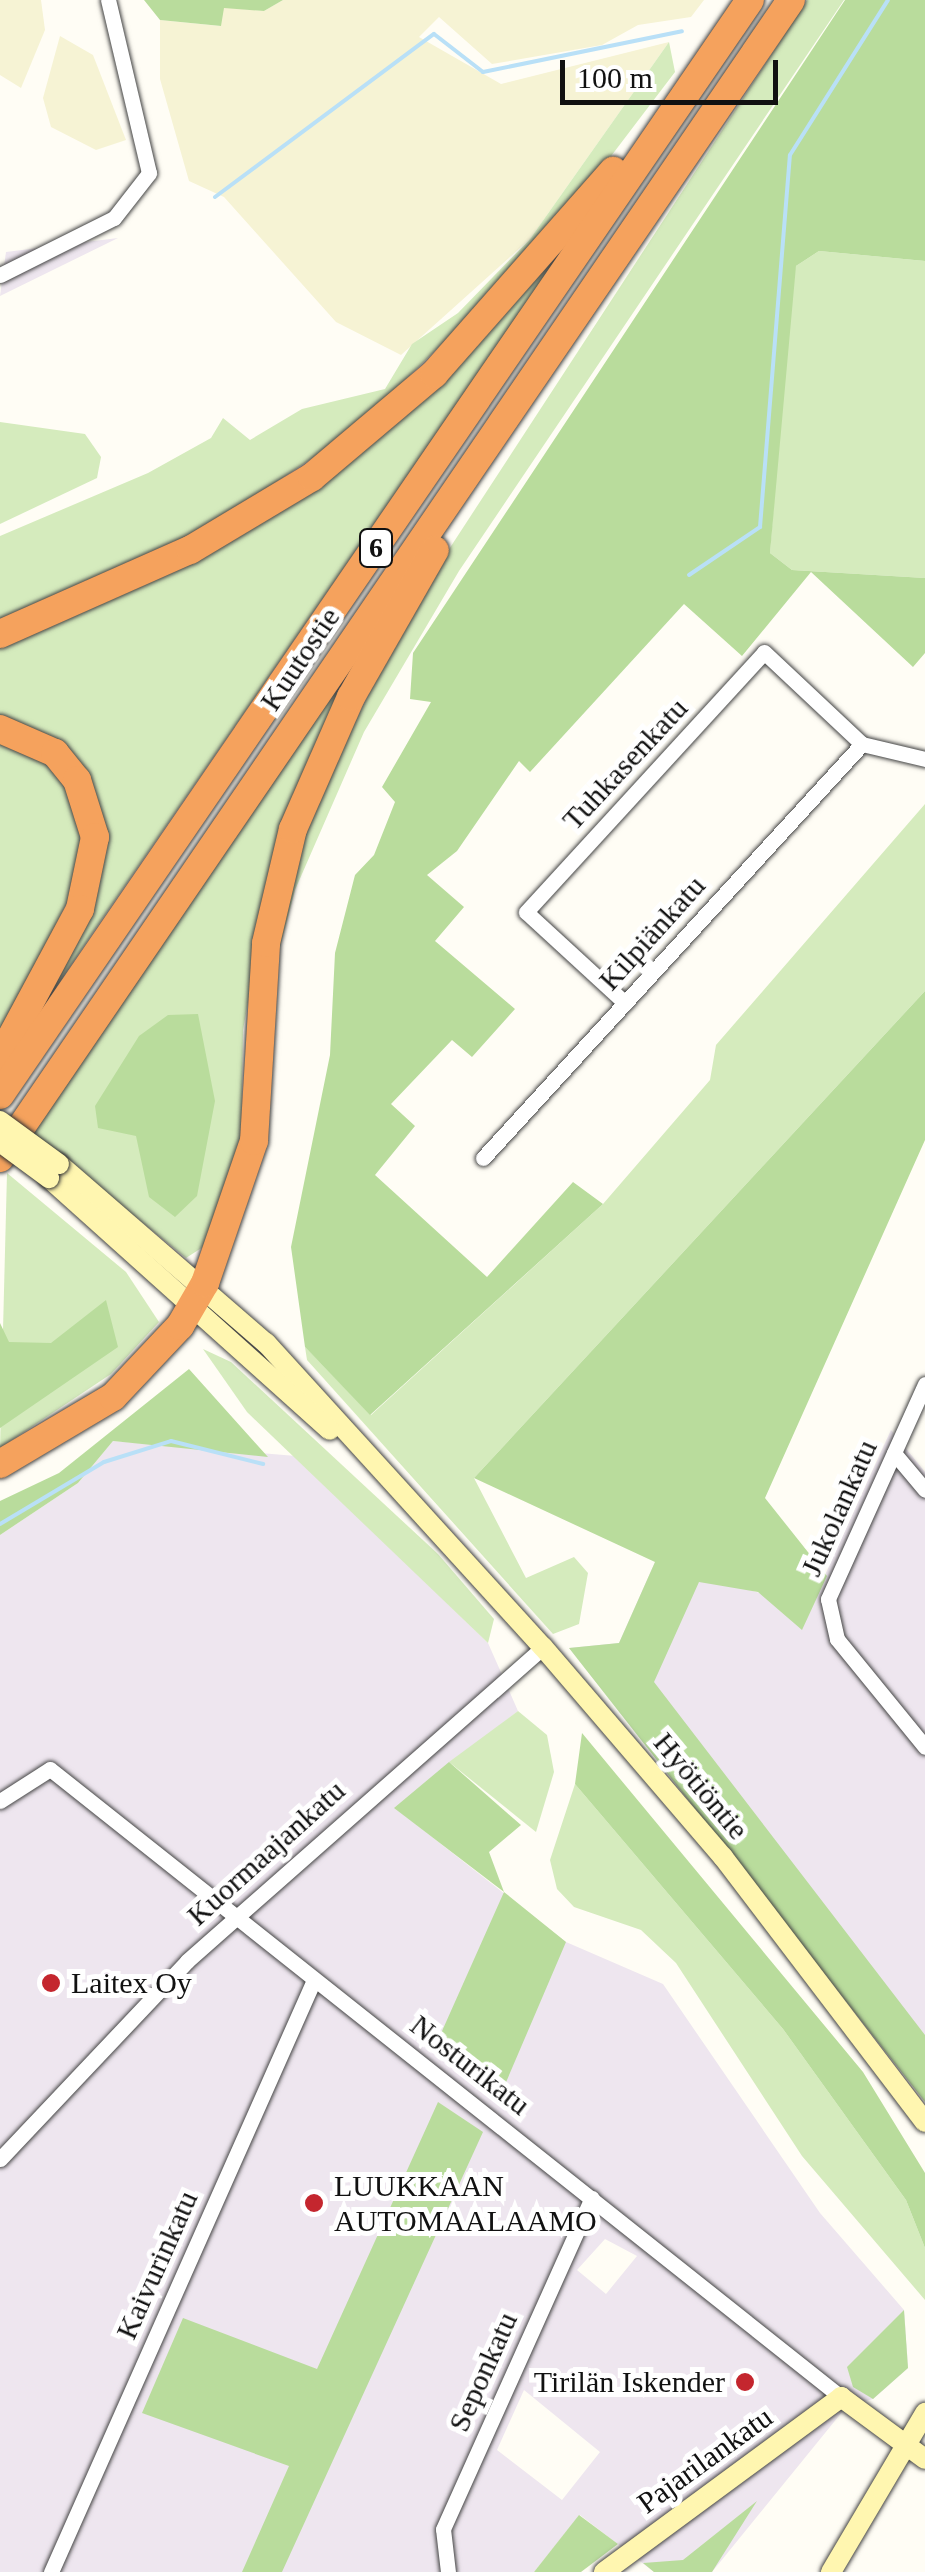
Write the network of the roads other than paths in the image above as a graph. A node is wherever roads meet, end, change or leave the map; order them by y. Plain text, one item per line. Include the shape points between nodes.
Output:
1 (108, 0) edge
2 (748, 0) edge
3 (791, 0) edge
4 (0, 275) edge
5 (534, 383) junction
6 (0, 634) edge
7 (0, 729) edge
8 (862, 744) junction
9 (925, 759) edge
10 (625, 1003) junction
11 (0, 1058) edge
12 (0, 1095) edge
13 (0, 1121) edge
14 (0, 1142) edge
15 (0, 1158) edge
16 (483, 1158) dead end
17 (54, 1171) junction
18 (200, 1293) junction
19 (925, 1384) edge
20 (894, 1453) junction
21 (0, 1464) edge
22 (925, 1490) edge
23 (542, 1647) junction
24 (925, 1747) edge
25 (0, 1802) edge
26 (239, 1916) junction
27 (314, 1980) junction
28 (925, 2122) edge
29 (0, 2159) edge
30 (592, 2198) junction
31 (841, 2397) junction
32 (925, 2412) edge
33 (906, 2439) junction
34 (925, 2459) edge
35 (51, 2572) edge
36 (448, 2572) edge
37 (604, 2572) edge
38 (831, 2572) edge

1 - 4 street via 149,172 114,218
2 - 6 highway via 551,250 373,430 190,550
2 - 12 highway, Kuutostie / 6
3 - 5 highway, Kuutostie / 6
5 - 15 highway, Kuutostie / 6
5 - 18 highway via 352,697 294,829 264,959 254,1140
7 - 11 highway via 56,753 78,780 95,838 80,909
8 - 9 street
8 - 10 street, Kilpiänkatu
8 - 10 street, Tuhkasenkatu via 764,652 526,912
10 - 16 street, Kilpiänkatu
13 - 17 main road, bridge
14 - 17 main road, bridge
17 - 18 main road, Hyötiöntie
18 - 21 highway via 112,1397
18 - 23 main road, Hyötiöntie via 413,1505
19 - 20 street, Jukolankatu
20 - 22 street
20 - 24 street, Jukolankatu via 828,1598 828,1623
23 - 26 street, Kuormaajankatu
23 - 28 main road, Hyötiöntie via 723,1858
25 - 26 street, Nosturikatu via 50,1768
26 - 27 street, Nosturikatu
26 - 29 street, Kuormaajankatu
27 - 30 street, Nosturikatu
27 - 35 street, Kaivurinkatu
30 - 31 street, Nosturikatu
30 - 36 street, Seponkatu via 443,2529
31 - 33 main road, Nosturikatu
31 - 37 main road, Pajarilankatu
32 - 33 main road
33 - 34 main road, Nosturikatu
33 - 38 main road

